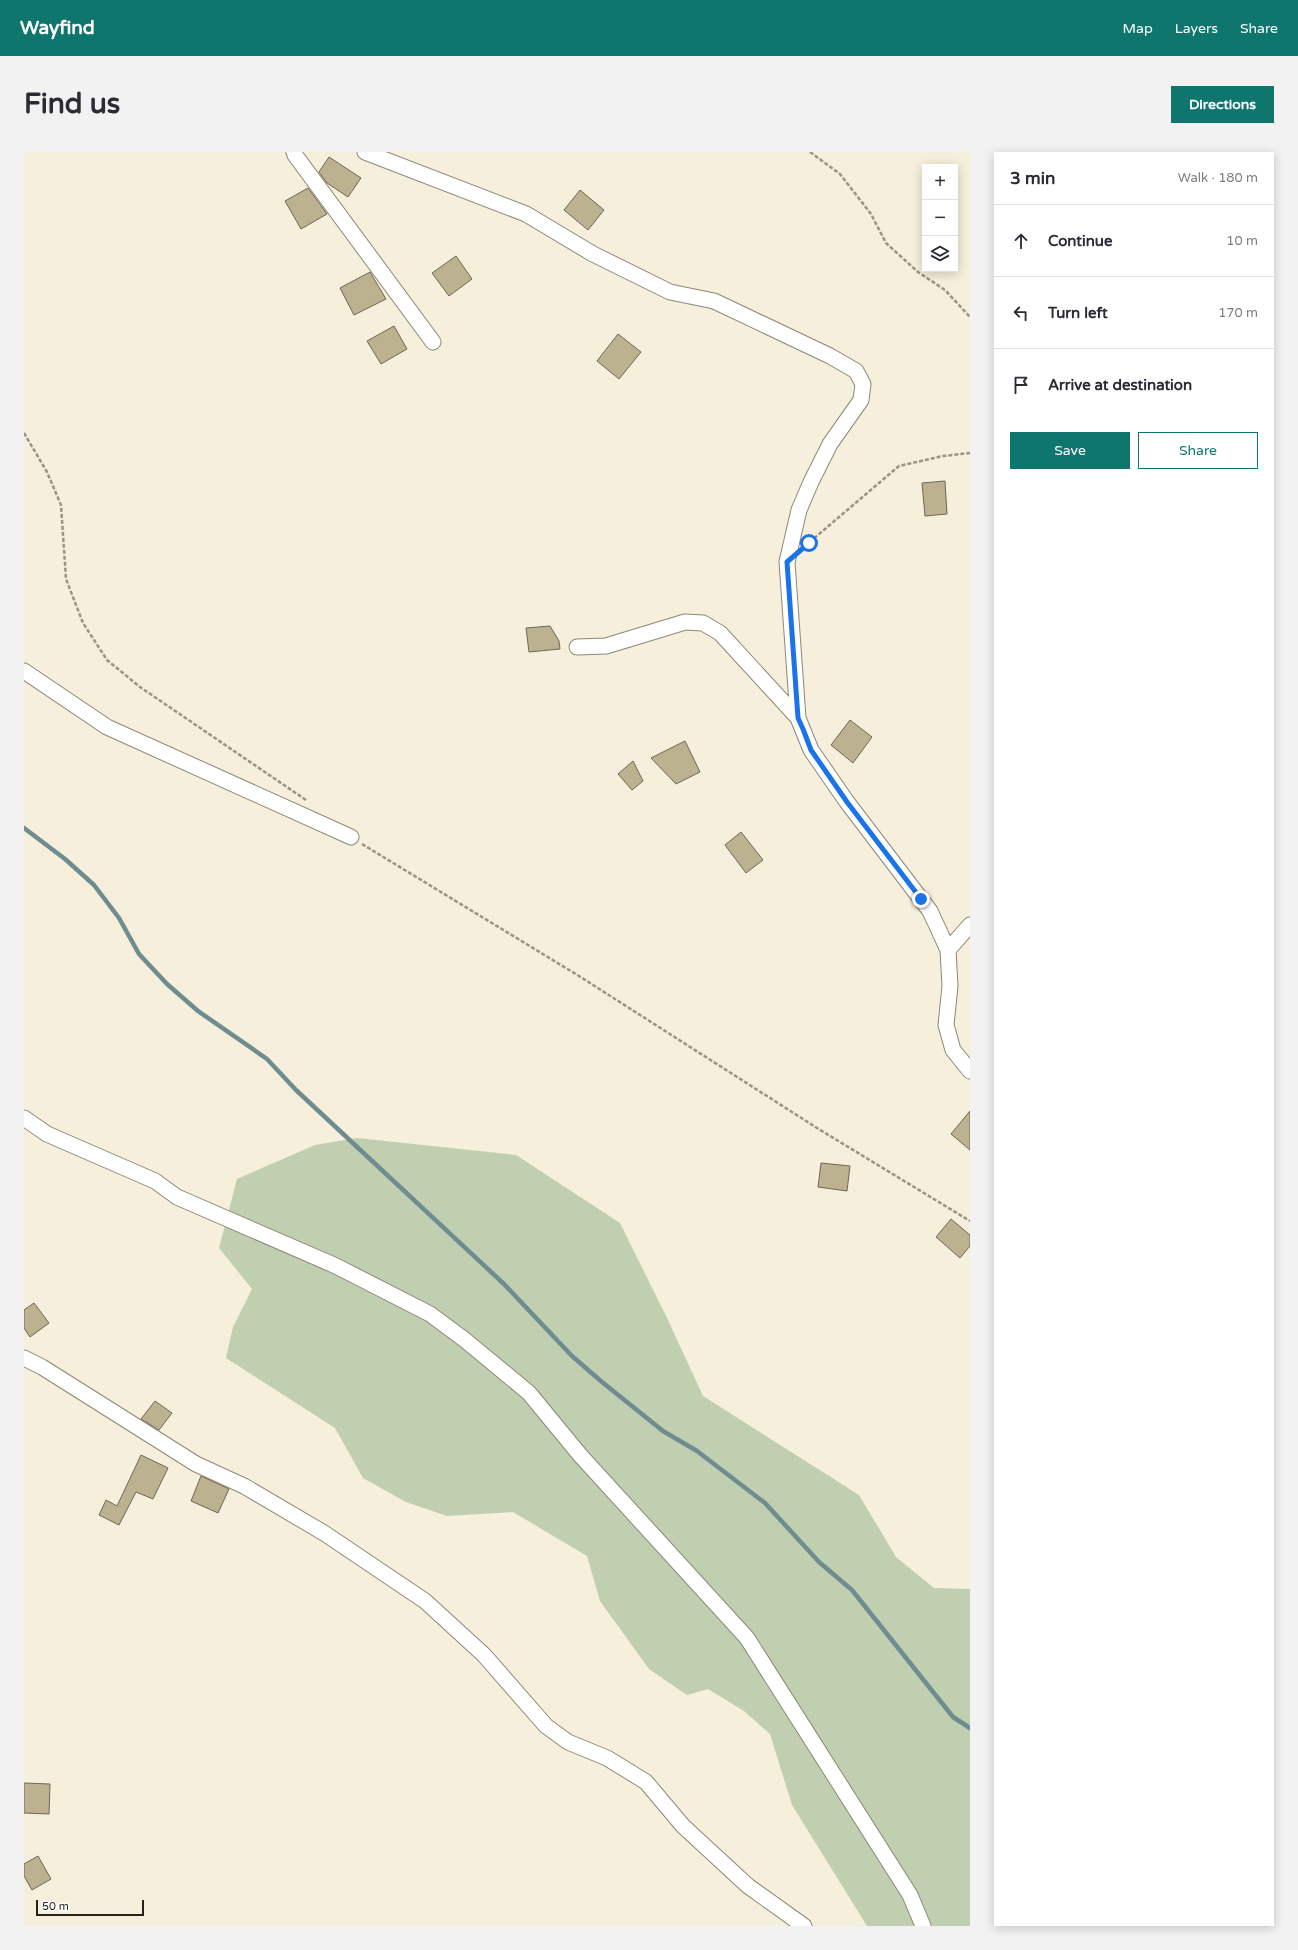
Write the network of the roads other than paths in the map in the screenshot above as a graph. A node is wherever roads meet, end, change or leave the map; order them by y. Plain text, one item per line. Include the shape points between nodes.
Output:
1 (294, 152) edge
2 (365, 152) edge
3 (433, 342) dead end
4 (577, 647) dead end
5 (24, 671) edge
6 (798, 718) junction
7 (351, 837) road end
8 (970, 925) edge
9 (948, 950) junction
10 (970, 1071) edge
11 (24, 1118) edge
12 (24, 1358) edge
13 (804, 1926) edge
14 (923, 1926) edge

1 - 3 street
2 - 6 street via 526,214 593,254 670,292 714,301 856,371 862,384 861,400 830,444 811,482 799,510 787,562
4 - 6 street via 606,646 685,622 703,623 720,633
5 - 7 street via 107,727
6 - 9 street via 811,750 930,911
8 - 9 street
9 - 10 street via 950,986 946,1025 953,1050
11 - 14 street via 47,1134 155,1181 177,1197 336,1266 430,1314 529,1393 580,1455 747,1638 910,1895
12 - 13 street via 196,1464 244,1486 324,1533 425,1601 484,1656 546,1726 568,1742 607,1758 646,1782 683,1826 748,1886

